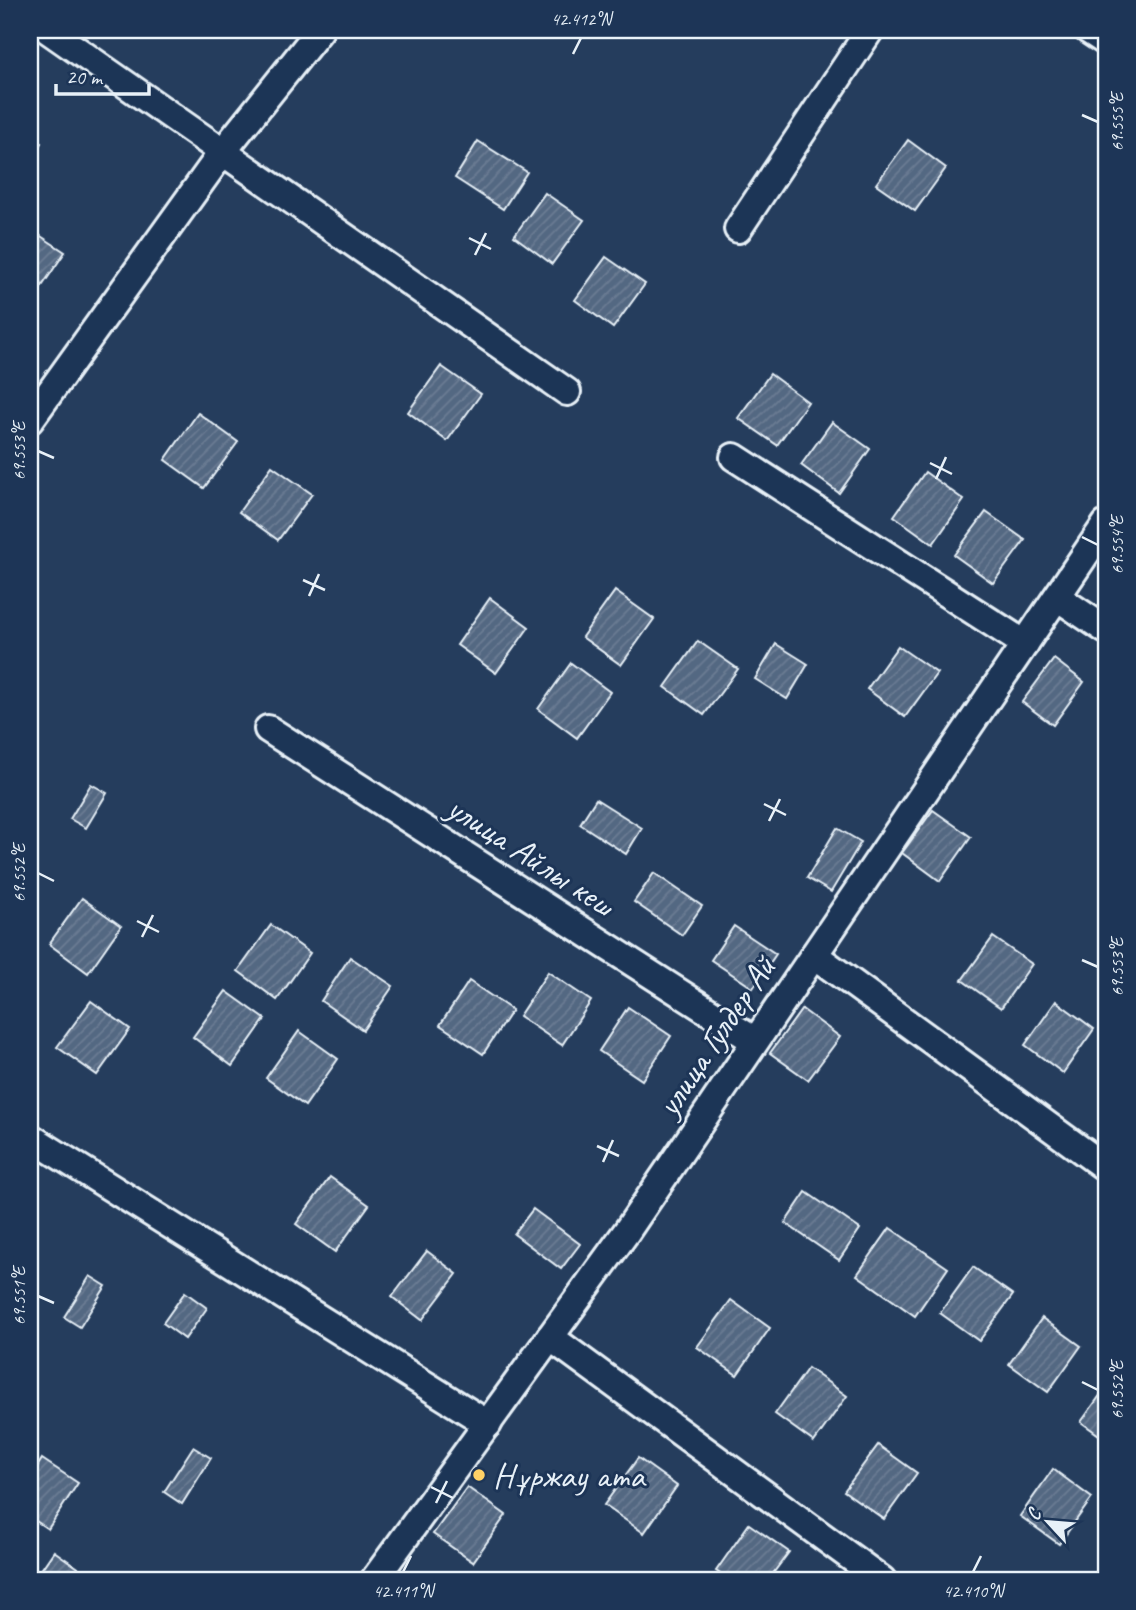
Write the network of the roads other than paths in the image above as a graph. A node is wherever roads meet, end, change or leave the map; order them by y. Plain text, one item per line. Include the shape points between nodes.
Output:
1 (48, 30) edge
2 (320, 30) edge
3 (870, 30) edge
4 (1087, 30) edge
5 (1106, 42) edge
6 (223, 150) junction
7 (738, 229) dead end
8 (567, 392) dead end
9 (30, 420) edge
10 (734, 457) dead end
11 (1106, 524) edge
12 (1057, 597) junction
13 (1106, 630) edge
14 (1026, 644) junction
15 (268, 729) dead end
16 (814, 955) junction
17 (755, 1041) junction
18 (30, 1137) edge
19 (1106, 1168) edge
20 (550, 1337) junction
21 (488, 1424) junction
22 (374, 1580) edge
23 (881, 1580) edge

1 - 6 street
2 - 6 street
3 - 7 street
4 - 5 street
6 - 8 street
6 - 9 street
10 - 14 street
11 - 12 street, улица Гулдер Ай
12 - 13 street
12 - 14 street, улица Гулдер Ай
14 - 16 street, улица Гулдер Ай
15 - 17 street, улица Айлы кеш
16 - 17 street, улица Гулдер Ай
16 - 19 street
17 - 20 street, улица Гулдер Ай
18 - 21 street
20 - 21 street, улица Гулдер Ай
20 - 23 street
21 - 22 street, улица Гулдер Ай

